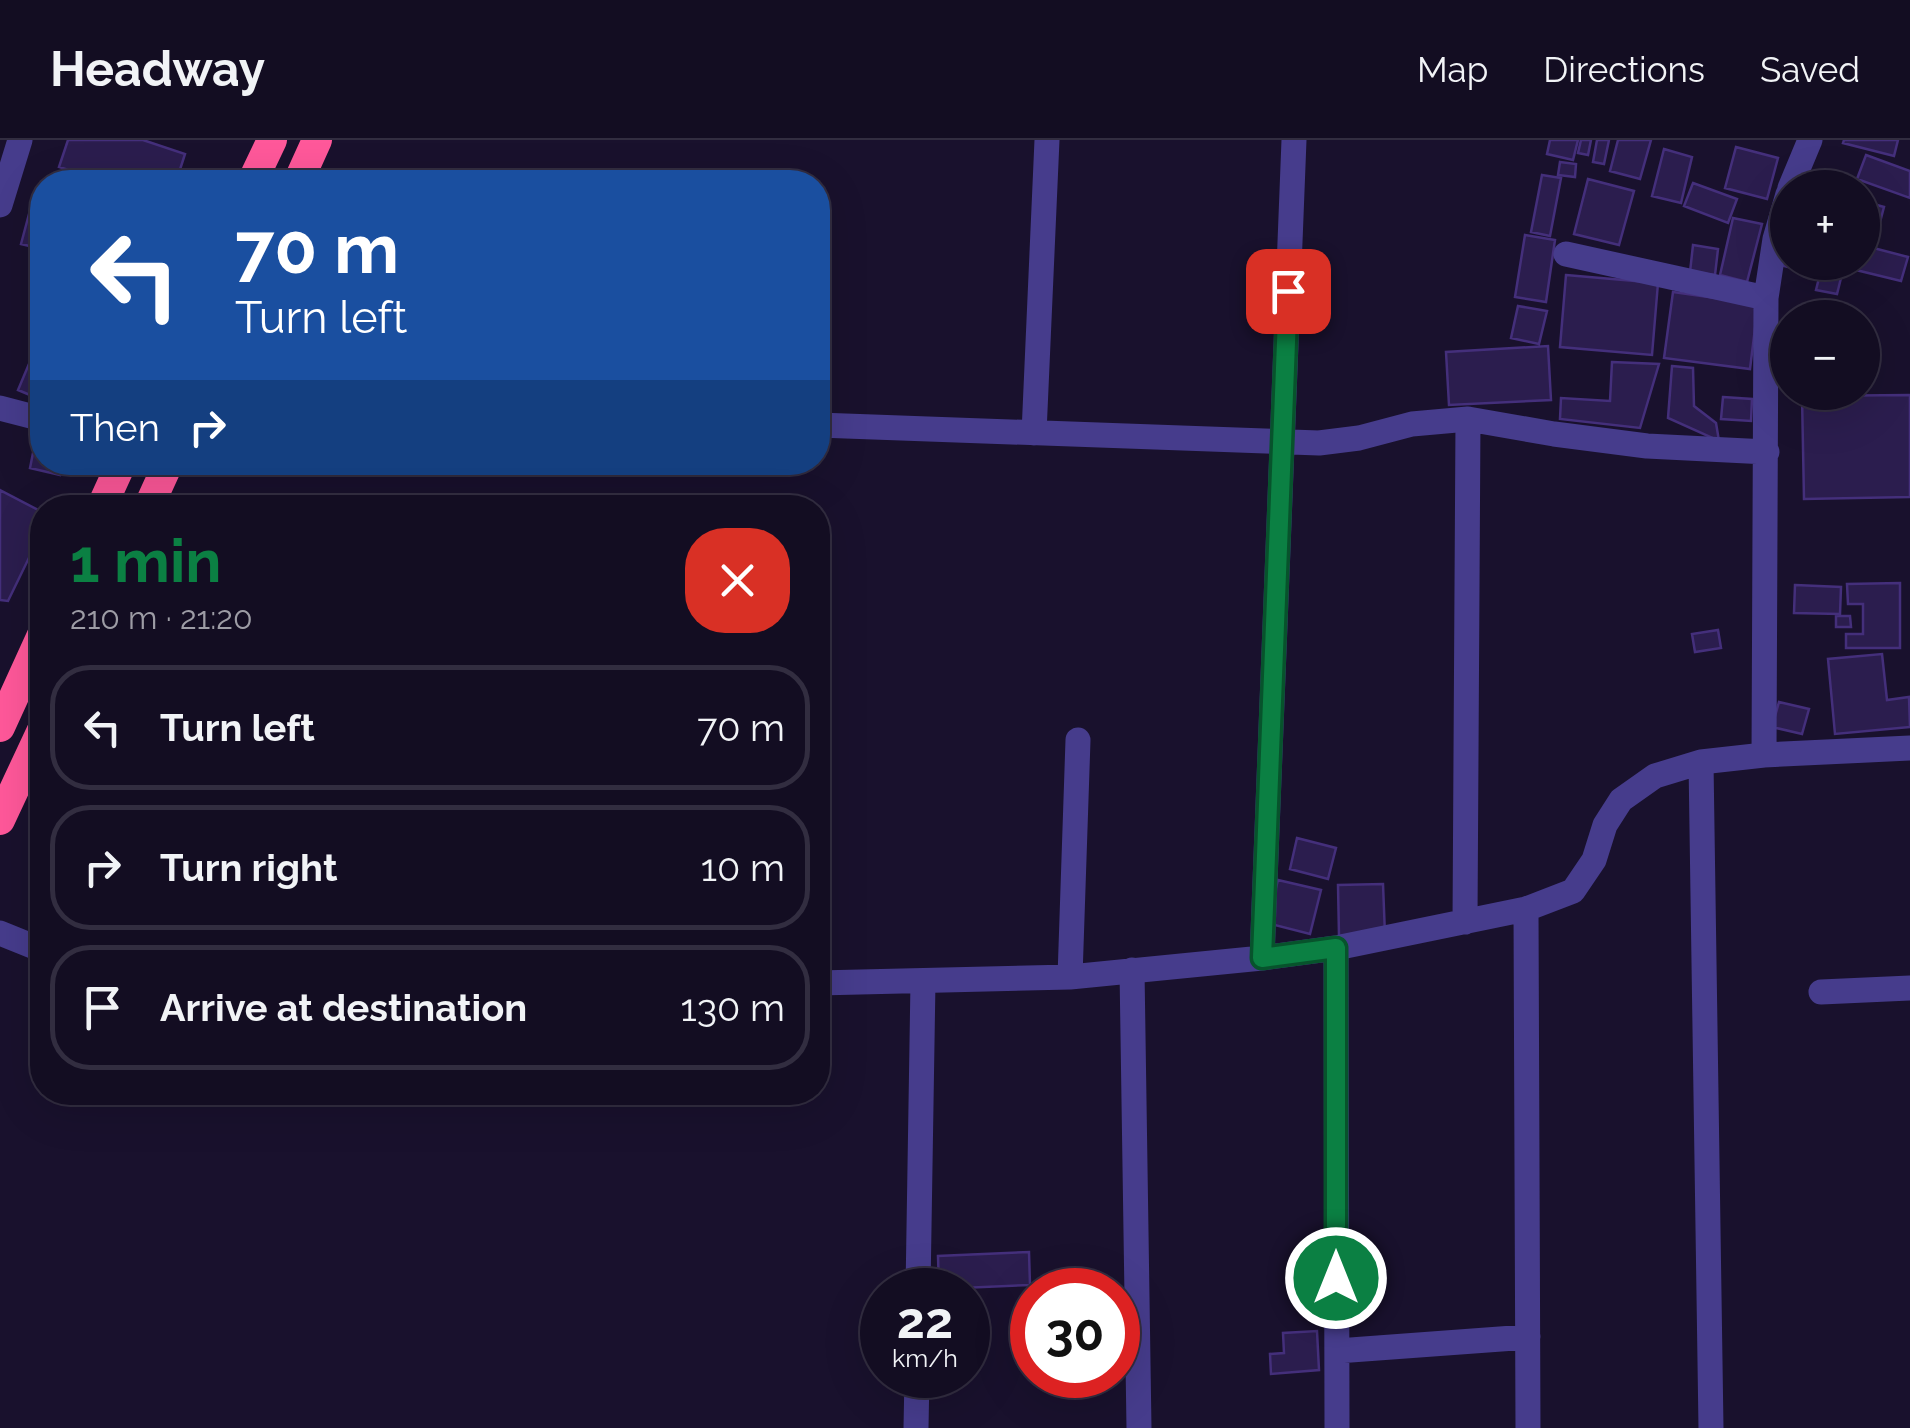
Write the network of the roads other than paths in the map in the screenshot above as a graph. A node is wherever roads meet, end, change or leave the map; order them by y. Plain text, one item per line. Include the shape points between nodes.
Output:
1 (20, 140) edge
2 (272, 140) edge
3 (317, 140) edge
4 (1047, 140) edge
5 (1294, 140) edge
6 (1810, 140) edge
7 (258, 170) edge
8 (303, 170) edge
9 (1798, 170) edge
10 (0, 205) edge
11 (1566, 254) dead end
12 (1770, 272) edge
13 (1766, 298) junction
14 (0, 408) edge
15 (30, 417) edge
16 (1468, 419) junction
17 (830, 425) edge
18 (1034, 433) junction
19 (1281, 442) junction
20 (1767, 452) junction
21 (30, 662) edge
22 (0, 728) edge
23 (1078, 740) dead end
24 (1910, 748) edge
25 (1764, 755) junction
26 (30, 756) edge
27 (1701, 762) junction
28 (0, 820) edge
29 (1526, 909) junction
30 (1464, 922) junction
31 (0, 933) edge
32 (30, 945) edge
33 (1336, 948) junction
34 (1262, 958) junction
35 (1132, 970) junction
36 (1070, 977) junction
37 (923, 981) junction
38 (830, 983) edge
39 (1910, 988) edge
40 (1822, 992) dead end
41 (918, 1268) edge
42 (1528, 1337) junction
43 (1336, 1351) junction
44 (917, 1398) edge
45 (916, 1428) edge
46 (1139, 1428) edge
47 (1337, 1428) edge
48 (1528, 1428) edge
49 (1711, 1428) edge

1 - 10 street
2 - 7 highway
3 - 8 highway
4 - 18 street
5 - 19 street
6 - 9 street
11 - 13 street
12 - 13 street
13 - 20 street
14 - 15 street
16 - 19 street via 1319,443
16 - 20 street via 1647,446
16 - 30 street
17 - 18 street
18 - 19 street
19 - 34 street
20 - 25 street
21 - 22 highway
23 - 36 street
24 - 25 street
25 - 27 street
26 - 28 highway
27 - 29 street via 1655,776 1621,800 1573,891
27 - 49 street
29 - 30 street
29 - 42 street
30 - 33 street
31 - 32 street
33 - 34 street
33 - 43 street
34 - 35 street
35 - 36 street
35 - 46 street
36 - 37 street
37 - 38 street
37 - 41 street
39 - 40 street
42 - 43 street
42 - 48 street
43 - 47 street
44 - 45 street

